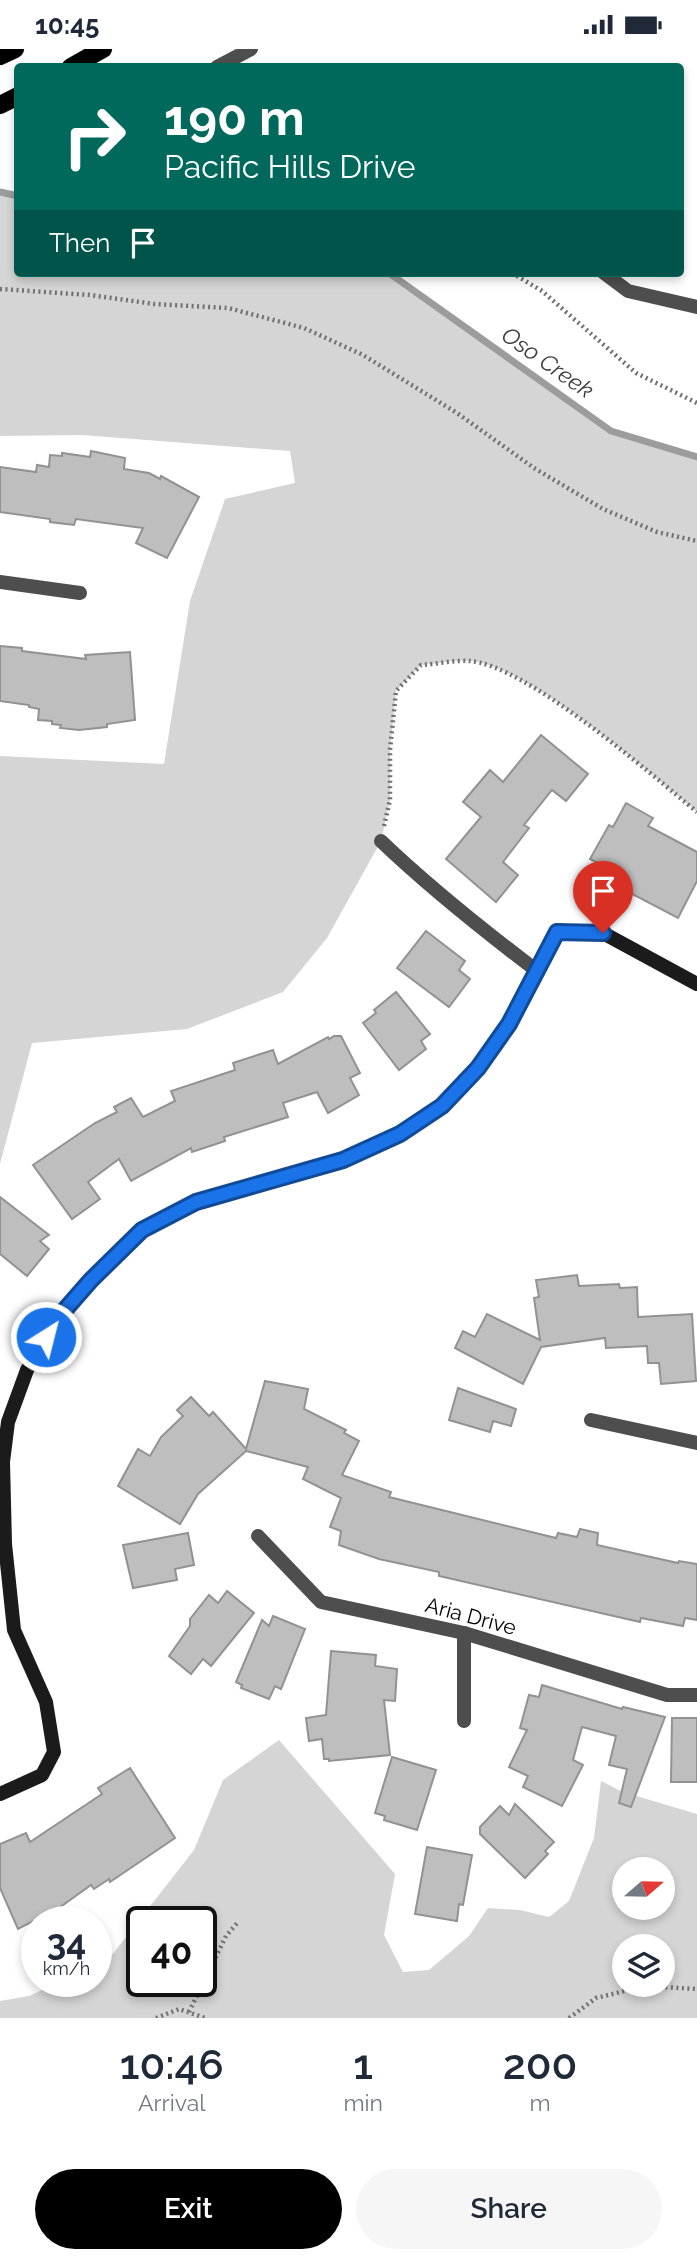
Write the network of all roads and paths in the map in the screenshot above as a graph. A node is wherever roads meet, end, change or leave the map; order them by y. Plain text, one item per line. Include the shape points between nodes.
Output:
1 (15, 49) edge
2 (103, 49) edge
3 (251, 49) edge
4 (0, 56) edge
5 (78, 63) edge
6 (225, 63) edge
7 (519, 277) edge
8 (609, 277) edge
9 (0, 289) edge
10 (697, 307) edge
11 (697, 403) edge
12 (697, 541) edge
13 (0, 582) edge
14 (80, 593) dead end
15 (697, 812) edge
16 (381, 841) joint
17 (537, 971) junction
18 (697, 984) edge
19 (591, 1420) dead end
20 (697, 1443) edge
21 (258, 1536) dead end
22 (464, 1633) junction
23 (697, 1695) edge
24 (464, 1721) dead end
25 (0, 1794) edge
26 (239, 1921) dead end
27 (697, 1989) edge
28 (189, 2012) junction
29 (156, 2018) edge
30 (205, 2018) edge
31 (569, 2018) edge

1 - 4 main road
2 - 5 main road
3 - 6 street
7 - 11 path via 542,291 636,373
8 - 10 street via 628,291
9 - 12 path via 228,308 304,328 363,355 603,509 657,532
13 - 14 street
15 - 16 path via 574,715 512,673 471,660 458,661 421,665 396,691 390,800
16 - 17 street
17 - 18 street via 557,932 603,933
17 - 25 street via 509,1024 478,1068 442,1106 400,1134 343,1160 196,1202 142,1230 56,1320 27,1370 8,1422 3,1462 14,1630 46,1702 54,1752 42,1775
19 - 20 street
21 - 22 street, Aria Drive via 321,1602
22 - 23 street, Aria Drive via 667,1695
22 - 24 street
26 - 28 path via 226,1936
27 - 31 path via 645,1986 596,1998
28 - 29 path via 179,2009
28 - 30 path

